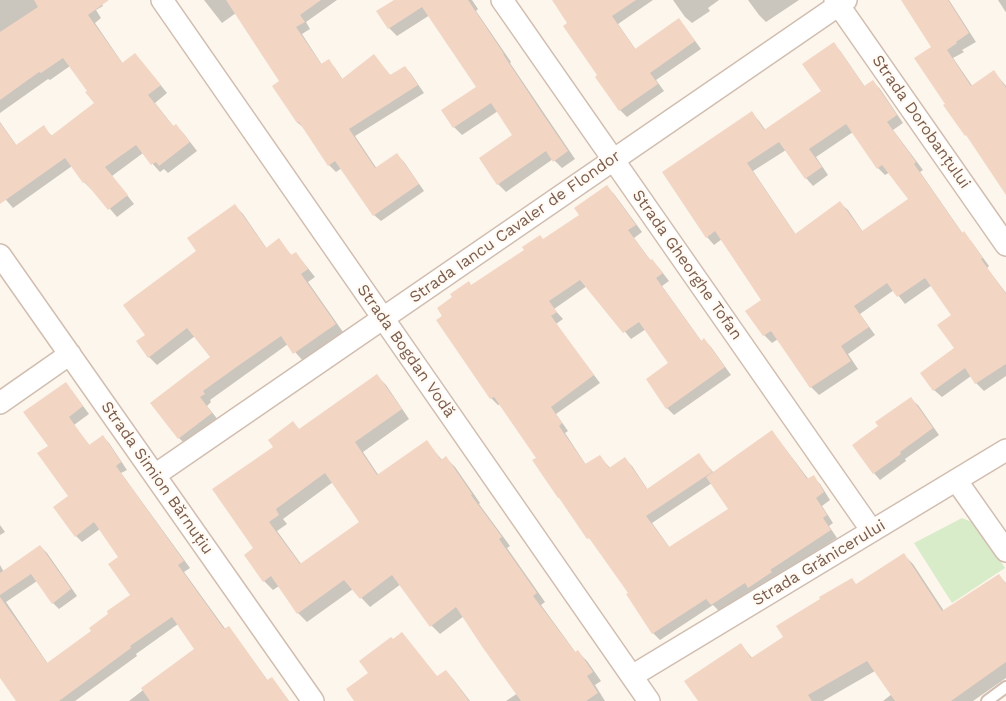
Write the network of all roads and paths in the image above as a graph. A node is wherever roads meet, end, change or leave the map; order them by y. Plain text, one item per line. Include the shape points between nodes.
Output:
1 (162, 0) edge
2 (502, 0) edge
3 (840, 2) edge
4 (613, 160) junction
5 (1006, 244) edge
6 (0, 255) edge
7 (383, 318) junction
8 (70, 354) junction
9 (0, 403) edge
10 (1006, 450) edge
11 (155, 475) junction
12 (956, 480) junction
13 (872, 531) junction
14 (1006, 551) edge
15 (632, 676) junction
16 (1006, 687) edge
17 (313, 701) edge
18 (649, 701) edge
19 (987, 701) edge

1 - 7 street, Strada Bogdan Vodă
2 - 4 street, Strada Gheorghe Tofan
3 - 4 street, Strada Iancu Cavaler de Flondor
3 - 5 street, Strada Dorobanțului
4 - 7 street, Strada Iancu Cavaler de Flondor
4 - 13 street, Strada Gheorghe Tofan
6 - 8 street, Strada Simion Bărnuțiu
7 - 11 street, Strada Iancu Cavaler de Flondor
7 - 15 street, Strada Bogdan Vodă
8 - 9 street
8 - 11 street, Strada Simion Bărnuțiu
10 - 12 street, Strada Grănicerului
11 - 17 street, Strada Simion Bărnuțiu
12 - 13 street, Strada Grănicerului
12 - 14 street
13 - 15 street, Strada Grănicerului
15 - 18 street, Strada Bogdan Vodă
16 - 19 lane

